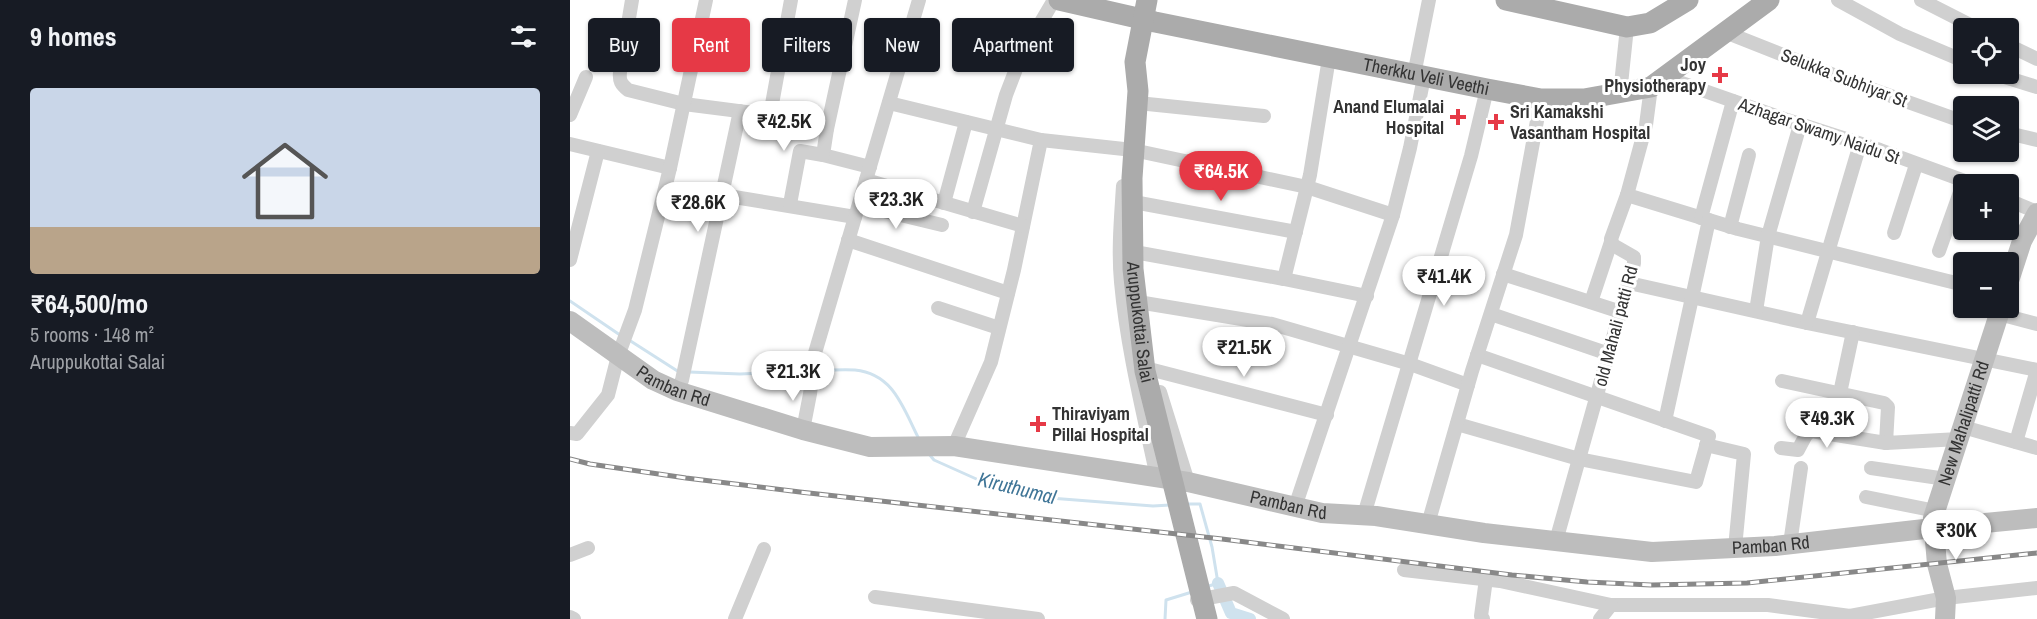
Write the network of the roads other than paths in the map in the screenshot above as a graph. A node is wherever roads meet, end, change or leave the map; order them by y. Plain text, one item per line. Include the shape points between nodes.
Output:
1 (632, 0) edge
2 (706, 0) edge
3 (791, 0) edge
4 (855, 0) edge
5 (919, 0) edge
6 (1054, 0) edge
7 (1059, 0) edge
8 (1160, 0) edge
9 (1429, 0) edge
10 (1506, 0) edge
11 (1688, 0) edge
12 (1769, 0) edge
13 (1838, 0) edge
14 (1921, 0) edge
15 (1148, 14) edge
16 (1956, 18) edge
17 (1627, 27) junction
18 (1725, 32) junction
19 (2019, 50) edge
20 (1953, 56) edge
21 (1329, 57) junction
22 (2037, 59) edge
23 (1419, 76) junction
24 (586, 77) dead end
25 (2019, 81) edge
26 (1658, 82) junction
27 (2037, 87) edge
28 (1487, 89) junction
29 (1620, 94) junction
30 (1138, 97) junction
31 (1541, 99) junction
32 (1733, 101) junction
33 (889, 103) junction
34 (684, 104) junction
35 (740, 111) junction
36 (570, 115) edge
37 (770, 115) junction
38 (1264, 116) dead end
39 (1953, 118) edge
40 (966, 122) junction
41 (1800, 125) junction
42 (827, 129) junction
43 (996, 129) junction
44 (2019, 136) edge
45 (2037, 140) edge
46 (1041, 141) junction
47 (570, 144) edge
48 (1860, 144) junction
49 (598, 151) junction
50 (823, 155) junction
51 (1749, 155) dead end
52 (1133, 164) junction
53 (1916, 165) junction
54 (670, 168) junction
55 (868, 173) junction
56 (1953, 178) edge
57 (1307, 187) junction
58 (723, 195) junction
59 (1627, 195) junction
60 (944, 203) junction
61 (1139, 203) junction
62 (790, 204) junction
63 (2019, 205) edge
64 (857, 211) junction
65 (973, 212) junction
66 (2037, 213) edge
67 (1393, 215) junction
68 (1705, 219) junction
69 (1953, 219) edge
70 (942, 225) dead end
71 (1023, 226) junction
72 (1730, 227) junction
73 (1296, 232) junction
74 (1894, 234) dead end
75 (1768, 236) junction
76 (848, 240) junction
77 (1611, 242) junction
78 (1827, 250) junction
79 (1939, 251) dead end
80 (2018, 252) edge
81 (1140, 253) junction
82 (570, 260) edge
83 (1503, 274) junction
84 (1284, 279) junction
85 (1953, 282) edge
86 (1629, 283) junction
87 (1008, 293) junction
88 (1367, 296) junction
89 (1693, 297) junction
90 (1592, 302) junction
91 (1144, 303) junction
92 (938, 308) dead end
93 (1756, 311) junction
94 (1621, 312) junction
95 (1491, 314) junction
96 (1998, 318) edge
97 (2019, 318) edge
98 (570, 321) edge
99 (1807, 323) junction
100 (2037, 324) edge
101 (999, 328) junction
102 (1853, 332) junction
103 (1351, 346) junction
104 (620, 352) junction
105 (1609, 354) junction
106 (1477, 355) junction
107 (1985, 360) junction
108 (1410, 364) junction
109 (1154, 370) junction
110 (2037, 370) edge
111 (1782, 381) dead end
112 (680, 385) junction
113 (1468, 385) junction
114 (1840, 393) junction
115 (1596, 397) junction
116 (1327, 416) junction
117 (1665, 421) junction
118 (1457, 424) junction
119 (803, 430) junction
120 (570, 433) edge
121 (1961, 433) junction
122 (2016, 442) junction
123 (1886, 443) junction
124 (1706, 445) junction
125 (947, 446) junction
126 (1781, 448) dead end
127 (2037, 448) edge
128 (1579, 459) junction
129 (1801, 468) dead end
130 (1870, 468) dead end
131 (1157, 477) junction
132 (1946, 478) junction
133 (1188, 482) junction
134 (1866, 497) dead end
135 (1295, 507) junction
136 (1364, 515) junction
137 (2037, 518) edge
138 (1428, 524) junction
139 (1934, 525) junction
140 (1556, 541) junction
141 (1790, 544) junction
142 (588, 548) dead end
143 (1735, 548) junction
144 (764, 549) dead end
145 (570, 555) edge
146 (1404, 570) dead end
147 (1486, 579) junction
148 (2037, 588) edge
149 (1945, 594) junction
150 (875, 597) dead end
151 (1611, 605) junction
152 (1653, 612) edge
153 (1825, 616) edge
154 (570, 617) edge
155 (1021, 618) edge
156 (574, 619) edge
157 (735, 619) edge
158 (1038, 619) edge
159 (1197, 619) edge
160 (1207, 619) edge
161 (1283, 619) edge
162 (1483, 619) edge
163 (1600, 619) edge
164 (1945, 619) edge

1 - 34 street via 619,80 628,90
2 - 34 street
3 - 37 street
4 - 42 street
5 - 33 street
6 - 43 street via 1021,57
7 - 15 main road, Therkku Veli Veethi
8 - 15 main road, Aruppukottai Salai
9 - 23 street
10 - 17 main road
11 - 17 main road via 1650,23
12 - 18 main road, Therkku Veli Veethi
13 - 20 street via 1900,34
14 - 16 street
15 - 21 main road, Therkku Veli Veethi
15 - 30 main road, Aruppukottai Salai via 1150,61
17 - 29 street
18 - 26 main road, Therkku Veli Veethi
18 - 39 street, Selukka Subhiyar St
19 - 22 street
21 - 23 main road, Therkku Veli Veethi
21 - 57 street
23 - 28 main road, Therkku Veli Veethi
23 - 67 street via 1410,148
24 - 36 street
25 - 27 street
26 - 29 main road, Therkku Veli Veethi
26 - 32 street, Azhagar Swamy Naidu St
26 - 59 street, old Mahali patti Rd
28 - 31 main road, Therkku Veli Veethi
28 - 108 street via 1472,156
29 - 31 main road, Therkku Veli Veethi
30 - 38 street
30 - 52 main road, Aruppukottai Salai
31 - 83 street via 1516,235
32 - 41 street, Azhagar Swamy Naidu St
32 - 68 street
33 - 40 street
33 - 55 street
34 - 35 street
34 - 54 street
35 - 37 street
35 - 58 street
37 - 42 street
40 - 43 street
40 - 60 street
41 - 48 street, Azhagar Swamy Naidu St
41 - 75 street
42 - 50 street
43 - 46 street
43 - 65 street
44 - 45 street
46 - 52 street
46 - 71 street
47 - 49 street
48 - 53 street, Azhagar Swamy Naidu St
48 - 78 street
49 - 54 street
49 - 82 street
50 - 55 street
50 - 62 street via 800,151
51 - 72 street
52 - 57 street
52 - 61 street via 1138,175
52 - 131 street via 1124,178 1120,281 1131,358
52 - 160 main road, Aruppukottai Salai via 1133,269 1144,371
53 - 56 street, Azhagar Swamy Naidu St
53 - 74 street
54 - 104 street via 635,310
55 - 60 street
55 - 64 street
57 - 67 street
57 - 73 street
58 - 62 street
58 - 112 street
59 - 68 street
59 - 77 street, old Mahali patti Rd
60 - 65 street
61 - 73 street
61 - 81 street
62 - 64 street
63 - 66 street
64 - 70 street
64 - 76 street
65 - 71 street
66 - 80 street
67 - 88 street
68 - 72 street
68 - 89 street
69 - 79 street
71 - 87 street
72 - 75 street
73 - 84 street
75 - 78 street
75 - 93 street
76 - 87 street
76 - 119 street via 814,362
77 - 86 street, old Mahali patti Rd via 1634,257
77 - 90 street
78 - 85 street
78 - 99 street
81 - 84 street
81 - 91 street
83 - 90 street
83 - 95 street
84 - 88 street
86 - 89 street
86 - 94 street, old Mahali patti Rd
87 - 101 street
88 - 103 street
89 - 93 street
89 - 117 street
90 - 94 street
91 - 103 street via 1272,324
91 - 109 street
92 - 101 street
93 - 99 street
94 - 105 street, old Mahali patti Rd
95 - 105 street
95 - 106 street
96 - 107 street, New Mahalipatti Rd
97 - 100 street
98 - 104 street, Pamban Rd
99 - 102 street
101 - 125 street via 991,362
102 - 107 street
102 - 114 street
103 - 108 street
103 - 116 street
104 - 112 street, Pamban Rd via 652,380
104 - 120 street via 608,395 577,434
105 - 115 street, old Mahali patti Rd
106 - 113 street
106 - 115 street
107 - 110 street
107 - 121 street, New Mahalipatti Rd
108 - 113 street
108 - 136 street
109 - 116 street
109 - 133 street
110 - 122 street
111 - 114 street
112 - 119 street, Pamban Rd
113 - 118 street
114 - 123 street via 1886,404
115 - 117 street
115 - 128 street, old Mahali patti Rd
116 - 135 street
117 - 124 street via 1709,436
118 - 128 street
118 - 138 street
119 - 125 street, Pamban Rd via 870,447
121 - 122 street
121 - 123 street
121 - 132 street, New Mahalipatti Rd
122 - 127 street
123 - 126 street via 1811,431 1798,450
124 - 128 street via 1696,482
124 - 143 street via 1744,454
125 - 131 street, Pamban Rd
128 - 140 street, old Mahali patti Rd
129 - 141 street
130 - 132 street
131 - 133 street, Pamban Rd
132 - 139 street, New Mahalipatti Rd
133 - 135 street, Pamban Rd
134 - 139 street
135 - 136 street, Pamban Rd
136 - 138 street, Pamban Rd
137 - 139 street, Pamban Rd
138 - 140 street, Pamban Rd
139 - 141 street, Pamban Rd
139 - 149 street via 1937,564
140 - 143 street, Pamban Rd via 1652,552
141 - 143 street, Pamban Rd
142 - 145 street
144 - 157 street
146 - 147 street
147 - 151 street
147 - 162 street
148 - 149 street
149 - 153 street via 1850,616
149 - 164 street
150 - 155 street
151 - 152 street
151 - 163 street
152 - 153 street via 1768,605
154 - 156 street
155 - 158 street
159 - 161 street via 1195,602 1230,593

